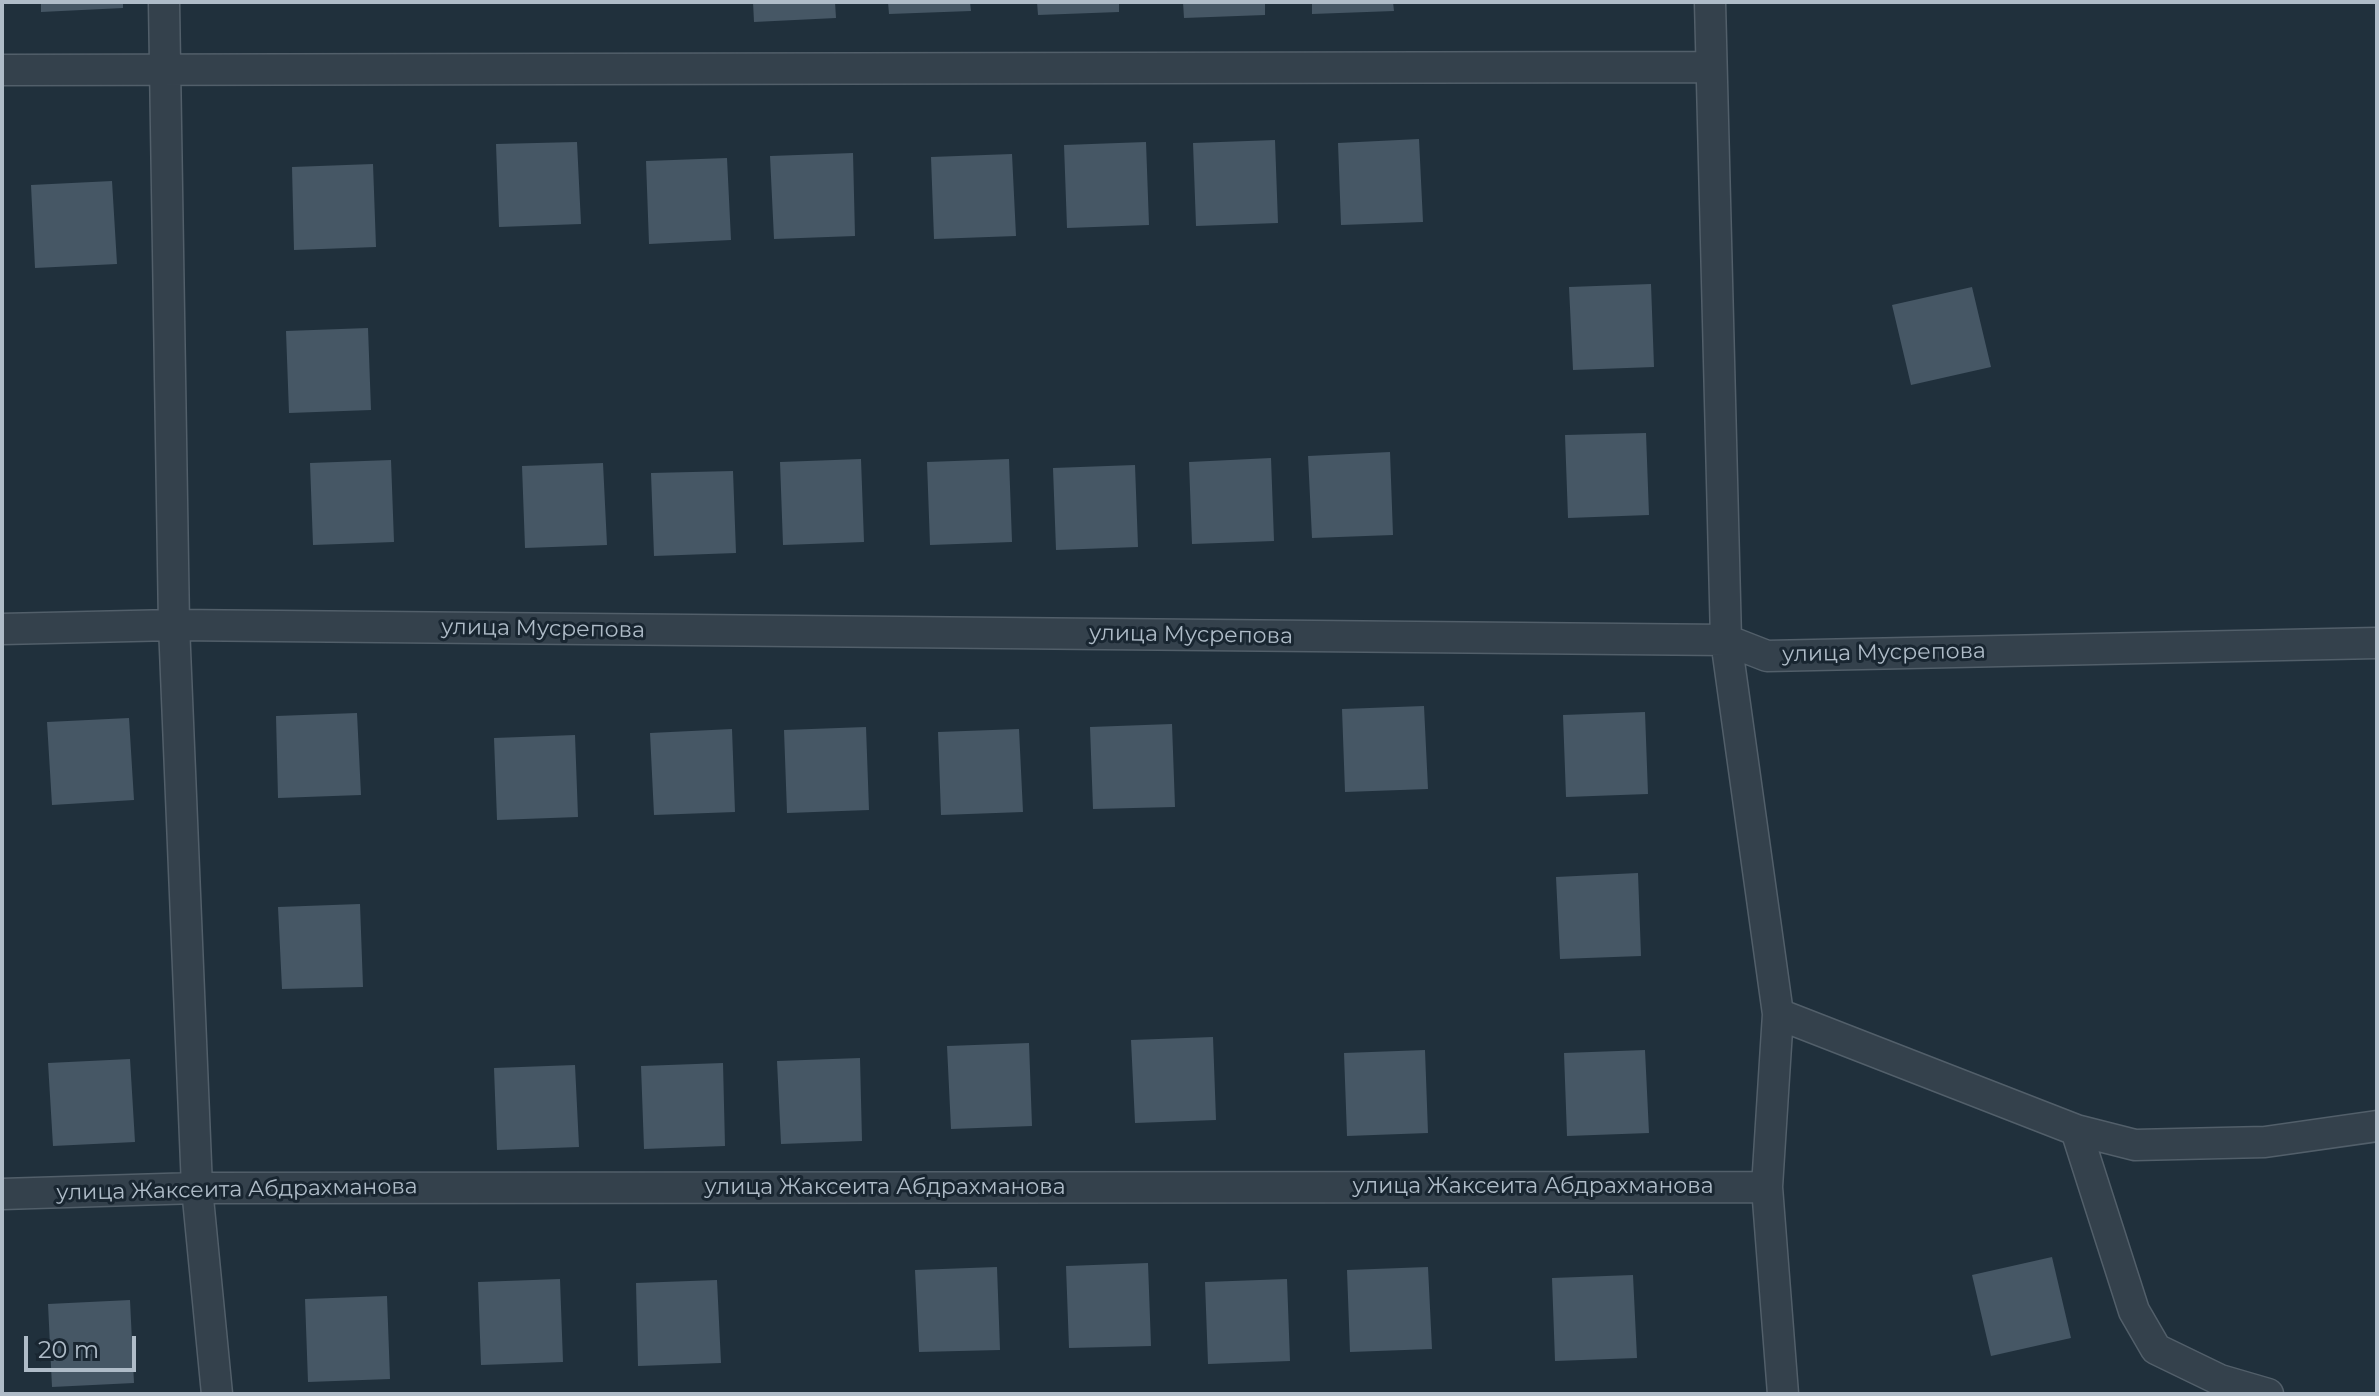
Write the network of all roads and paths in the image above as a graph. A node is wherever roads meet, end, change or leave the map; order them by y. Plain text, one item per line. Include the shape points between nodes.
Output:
1 (164, 2) edge
2 (1710, 2) edge
3 (1711, 67) junction
4 (2, 70) edge
5 (165, 71) junction
6 (174, 625) junction
7 (2, 629) edge
8 (1726, 640) junction
9 (2377, 643) edge
10 (1778, 1014) junction
11 (2377, 1126) edge
12 (2076, 1130) junction
13 (1767, 1187) junction
14 (197, 1188) junction
15 (2, 1194) edge
16 (217, 1394) edge
17 (1783, 1394) edge
18 (2268, 1394) edge

1 - 5 street
2 - 3 street
3 - 5 street
3 - 8 street
4 - 5 street
5 - 6 street
6 - 7 street, улица Мусрепова
6 - 8 street, улица Мусрепова
6 - 14 street
8 - 9 street, улица Мусрепова via 1767,656
8 - 10 street
10 - 12 street
10 - 13 street
11 - 12 street via 2265,1142 2135,1145
12 - 18 street via 2134,1311 2156,1349 2220,1380
13 - 14 street, улица Жаксеита Абдрахманова
13 - 17 street
14 - 15 street, улица Жаксеита Абдрахманова
14 - 16 street

